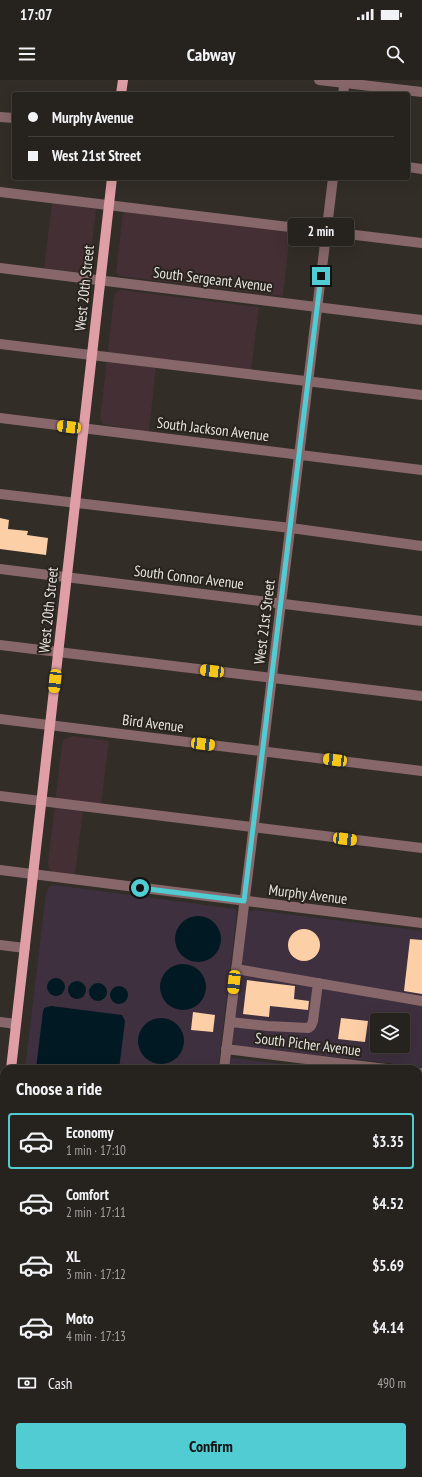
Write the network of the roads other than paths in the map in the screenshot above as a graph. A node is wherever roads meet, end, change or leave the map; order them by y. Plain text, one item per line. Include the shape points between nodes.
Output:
1 (123, 80) edge
2 (319, 80) edge
3 (345, 82) edge
4 (121, 92) edge
5 (343, 92) edge
6 (422, 92) edge
7 (0, 117) edge
8 (12, 118) edge
9 (410, 167) edge
10 (422, 169) edge
11 (112, 180) edge
12 (333, 180) edge
13 (0, 192) edge
14 (108, 205) junction
15 (326, 231) junction
16 (422, 243) edge
17 (0, 268) edge
18 (100, 280) junction
19 (317, 307) junction
20 (422, 320) edge
21 (0, 344) edge
22 (92, 355) junction
23 (308, 382) junction
24 (422, 395) edge
25 (0, 418) edge
26 (83, 429) junction
27 (300, 455) junction
28 (422, 470) edge
29 (0, 494) edge
30 (75, 503) junction
31 (291, 528) junction
32 (422, 546) edge
33 (0, 569) edge
34 (67, 577) junction
35 (282, 604) junction
36 (422, 621) edge
37 (0, 645) edge
38 (58, 652) junction
39 (272, 678) junction
40 (422, 696) edge
41 (0, 719) edge
42 (50, 725) junction
43 (263, 752) junction
44 (422, 771) edge
45 (0, 796) edge
46 (42, 801) junction
47 (253, 827) junction
48 (422, 848) edge
49 (0, 870) edge
50 (33, 874) junction
51 (244, 901) junction
52 (422, 923) edge
53 (0, 945) edge
54 (25, 948) junction
55 (236, 969) junction
56 (318, 983) junction
57 (422, 1001) edge
58 (0, 1022) edge
59 (230, 1022) junction
60 (16, 1024) junction
61 (226, 1049) junction
62 (11, 1065) edge
63 (224, 1065) edge
64 (354, 1065) edge

1 - 4 main road
2 - 3 street
3 - 5 street
3 - 6 street
7 - 8 street
9 - 10 street
11 - 14 main road, West 20th Street
12 - 15 street, West 21st Street
13 - 14 street
14 - 15 street
14 - 18 main road, West 20th Street
15 - 16 street
15 - 19 street, West 21st Street
17 - 18 street, South Sergeant Avenue
18 - 19 street, South Sergeant Avenue
18 - 22 main road, West 20th Street
19 - 20 street, South Sergeant Avenue
19 - 23 street, West 21st Street
21 - 22 street
22 - 23 street
22 - 26 main road, West 20th Street
23 - 24 street
23 - 27 street, West 21st Street
25 - 26 street, South Jackson Avenue
26 - 27 street, South Jackson Avenue
26 - 30 main road, West 20th Street
27 - 28 street, South Jackson Avenue
27 - 31 street, West 21st Street
29 - 30 street
30 - 31 street
30 - 34 main road, West 20th Street
31 - 32 street
31 - 35 street, West 21st Street
33 - 34 street, South Connor Avenue
34 - 35 street, South Connor Avenue
34 - 38 main road, West 20th Street
35 - 36 street, South Connor Avenue
35 - 39 street, West 21st Street
37 - 38 street
38 - 39 street
38 - 42 main road, West 20th Street
39 - 40 street
39 - 43 street, West 21st Street
41 - 42 street, Bird Avenue
42 - 43 street, Bird Avenue
42 - 46 main road, West 20th Street
43 - 44 street, Bird Avenue
43 - 47 street, West 21st Street
45 - 46 street
46 - 47 street
46 - 50 main road, West 20th Street
47 - 48 street
47 - 51 street, West 21st Street
49 - 50 street, Murphy Avenue
50 - 51 street, Murphy Avenue
50 - 54 main road, West 20th Street
51 - 52 street, Murphy Avenue
51 - 55 street, West 21st Street
53 - 54 street
54 - 60 main road, West 20th Street
55 - 56 street
55 - 59 street, West 21st Street
56 - 57 street
56 - 59 street via 313,1021 308,1028
58 - 60 street
59 - 61 street, West 21st Street
60 - 62 main road, West 20th Street
61 - 63 street, West 21st Street
61 - 64 street, South Picher Avenue

